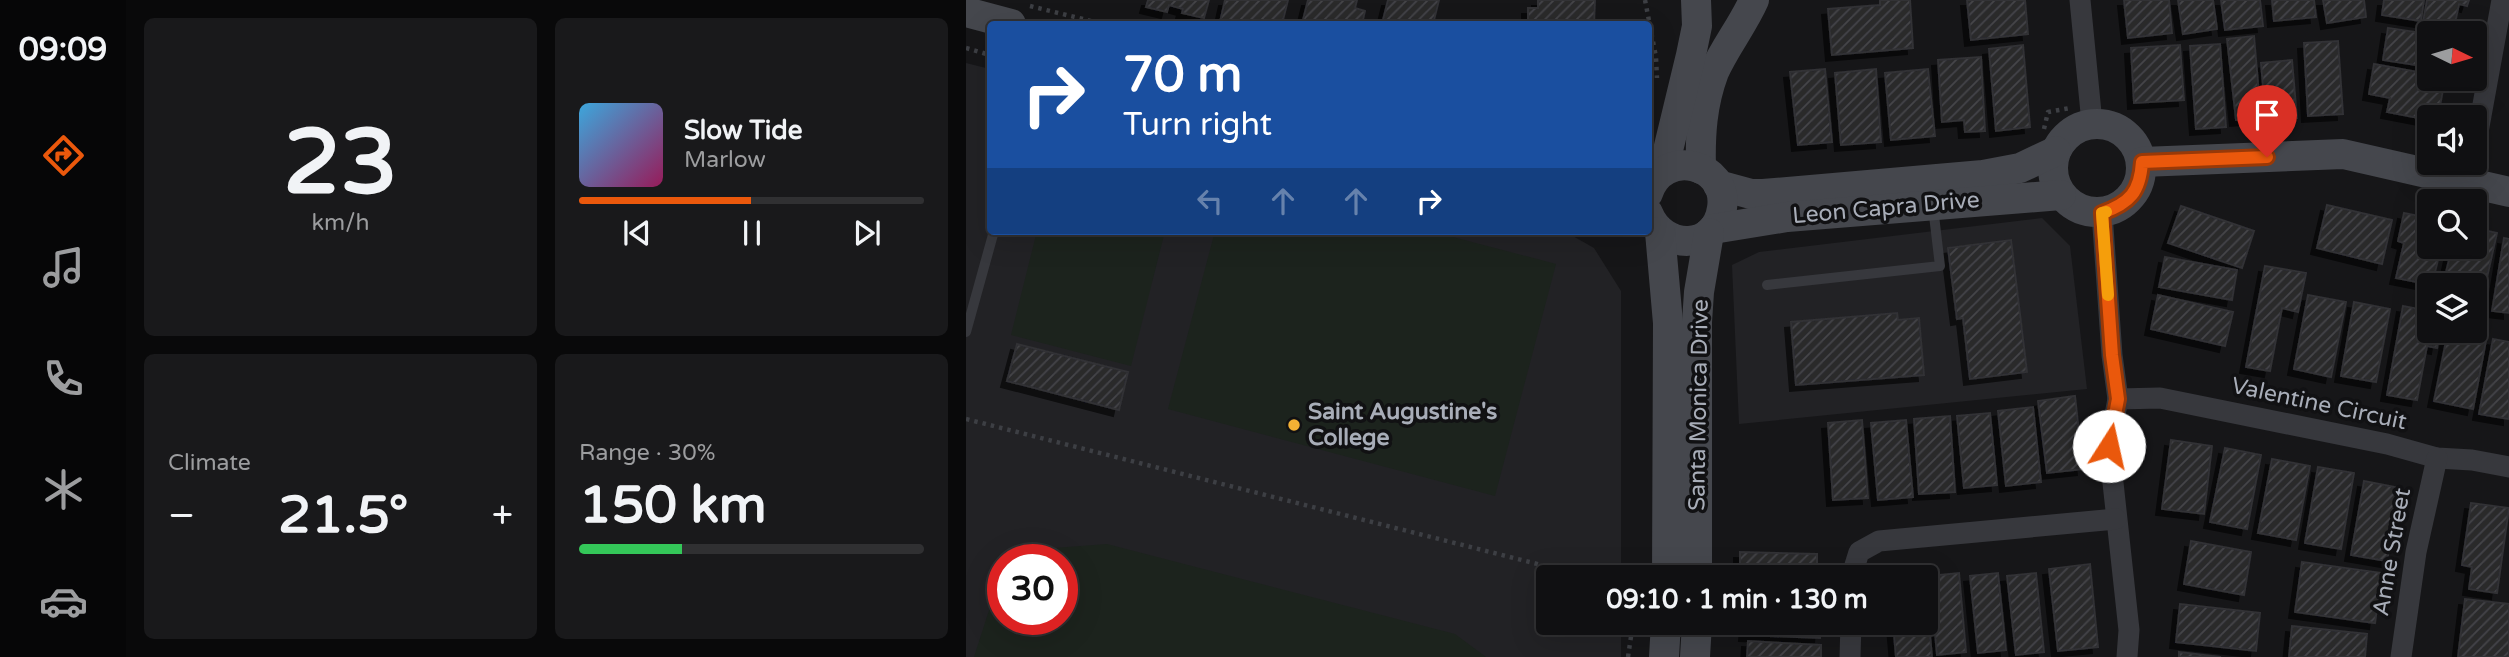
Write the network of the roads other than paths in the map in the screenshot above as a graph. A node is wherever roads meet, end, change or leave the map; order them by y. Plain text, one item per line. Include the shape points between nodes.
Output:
1 (1696, 0) edge
2 (1754, 0) edge
3 (2080, 0) edge
4 (2502, 0) edge
5 (966, 12) edge
6 (1014, 14) edge
7 (2483, 105) edge
8 (2092, 114) junction
9 (2049, 142) junction
10 (2142, 162) junction
11 (2417, 165) edge
12 (2475, 175) edge
13 (1710, 177) junction
14 (1654, 179) edge
15 (2509, 192) edge
16 (2061, 195) junction
17 (1933, 205) junction
18 (2102, 213) junction
19 (1652, 222) edge
20 (1711, 231) junction
21 (993, 235) edge
22 (1767, 285) dead end
23 (966, 332) edge
24 (2118, 399) junction
25 (2438, 458) junction
26 (2509, 467) edge
27 (2116, 519) junction
28 (1667, 565) edge
29 (1697, 565) edge
30 (1854, 565) edge
31 (1666, 635) edge
32 (1696, 635) edge
33 (1851, 635) edge
34 (1664, 657) edge
35 (1695, 657) edge
36 (1850, 657) edge
37 (2127, 657) edge
38 (2401, 657) edge

1 - 14 street via 1695,36
2 - 13 street via 1715,71 1706,98 1700,128
3 - 8 street
4 - 7 street
5 - 6 street
8 - 9 street
8 - 10 street via 2133,141
9 - 13 street, Leon Capra Drive via 2020,167 1983,175 1763,194 1751,194
9 - 16 street via 2052,173
10 - 11 street via 2343,154
10 - 18 street via 2132,196
12 - 15 street
13 - 14 street, Leon Capra Drive via 1678,165
13 - 20 street, Santa Monica Drive via 1722,196 1723,208
16 - 17 street, Leon Capra Drive
16 - 18 street via 2079,209
17 - 20 street, Leon Capra Drive via 1787,217
17 - 22 lane via 1940,266
18 - 24 street
19 - 20 street, Leon Capra Drive via 1672,239 1685,241
19 - 28 street, Santa Monica Drive via 1668,323
20 - 29 street, Santa Monica Drive via 1697,322
21 - 23 lane
24 - 25 street, Valentine Circuit via 2160,398
24 - 27 street via 2109,446
25 - 26 street, Valentine Circuit
25 - 38 street, Anne Street via 2416,552
27 - 30 street via 1879,541 1858,552
27 - 37 street via 2129,630
31 - 34 street
32 - 35 street
33 - 36 street

